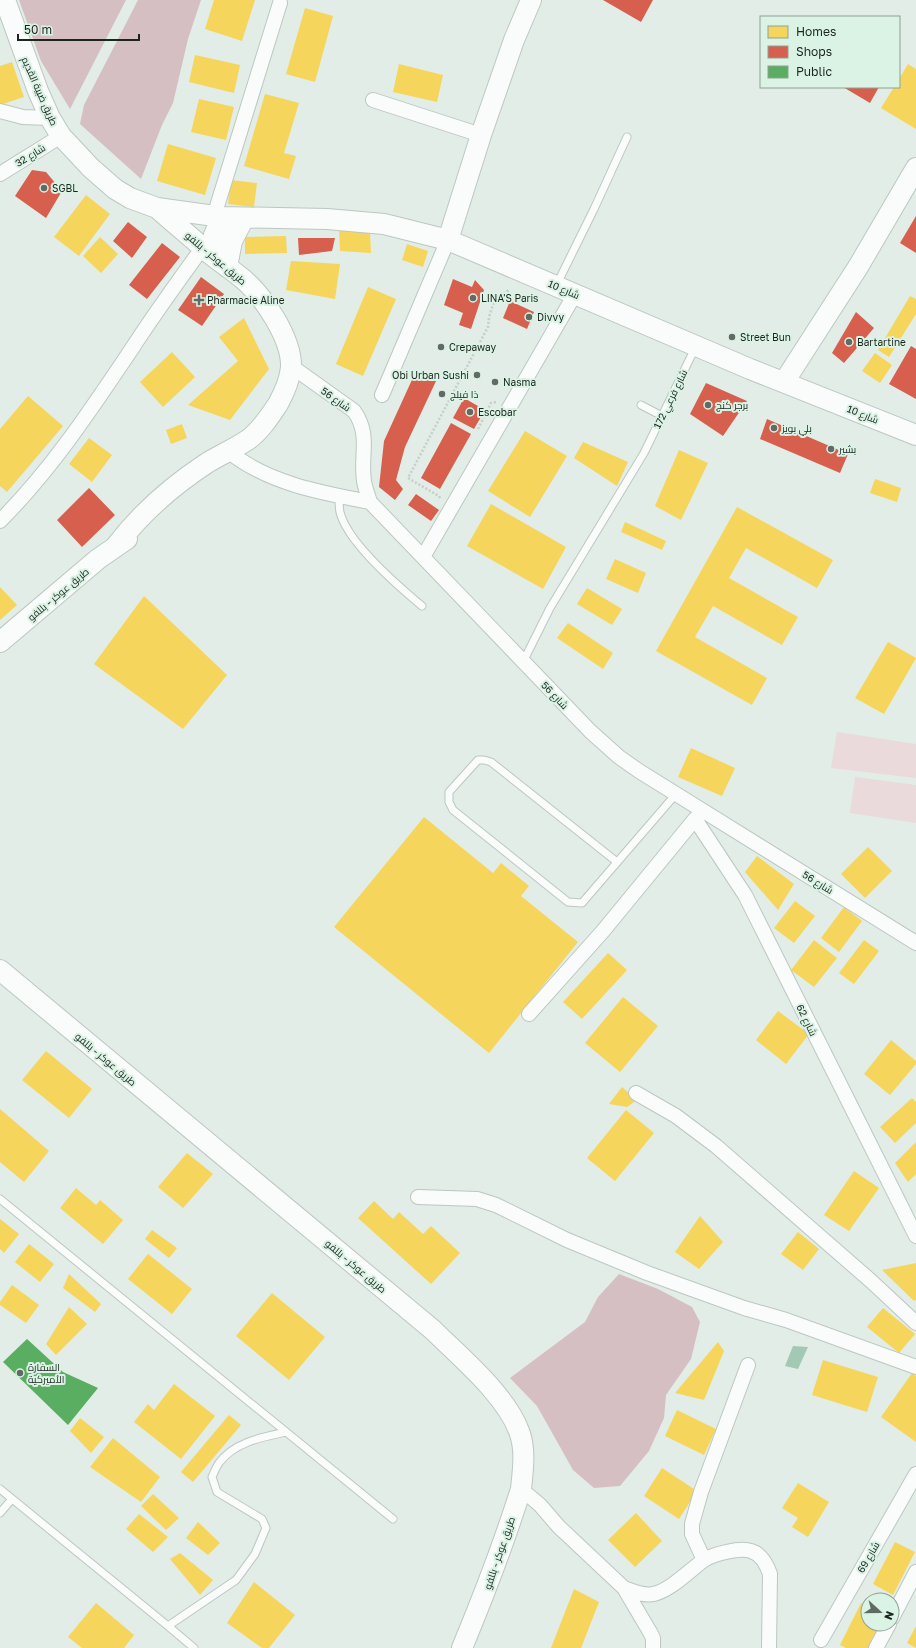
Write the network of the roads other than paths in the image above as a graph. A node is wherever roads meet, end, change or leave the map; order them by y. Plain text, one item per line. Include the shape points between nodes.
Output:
1 (5, 0) edge
2 (531, 0) edge
3 (280, 4) dead end
4 (373, 100) dead end
5 (0, 111) edge
6 (50, 118) junction
7 (481, 135) junction
8 (61, 136) junction
9 (627, 137) dead end
10 (916, 168) edge
11 (0, 174) edge
12 (156, 208) junction
13 (218, 216) junction
14 (244, 218) junction
15 (448, 240) junction
16 (206, 250) junction
17 (227, 267) junction
18 (556, 286) junction
19 (575, 294) junction
20 (696, 346) junction
21 (291, 366) junction
22 (784, 382) junction
23 (382, 396) dead end
24 (641, 405) dead end
25 (662, 416) junction
26 (916, 435) edge
27 (233, 455) junction
28 (338, 496) junction
29 (370, 502) junction
30 (0, 521) edge
31 (423, 556) junction
32 (422, 606) dead end
33 (0, 642) edge
34 (523, 662) junction
35 (676, 794) junction
36 (698, 815) junction
37 (617, 862) junction
38 (916, 943) edge
39 (0, 970) edge
40 (529, 1014) dead end
41 (636, 1093) dead end
42 (418, 1197) dead end
43 (0, 1199) edge
44 (916, 1236) edge
45 (916, 1323) edge
46 (748, 1365) dead end
47 (916, 1367) edge
48 (286, 1432) junction
49 (916, 1474) edge
50 (0, 1489) edge
51 (521, 1489) junction
52 (12, 1499) junction
53 (0, 1513) edge
54 (393, 1519) dead end
55 (704, 1560) junction
56 (916, 1572) edge
57 (624, 1588) junction
58 (900, 1603) edge
59 (168, 1626) junction
60 (885, 1632) edge
61 (821, 1640) dead end
62 (194, 1648) edge
63 (462, 1648) edge
64 (653, 1648) edge
65 (769, 1648) edge
66 (876, 1648) edge

1 - 6 street, طريق ضبية القديم via 28,66
2 - 7 street via 514,40
3 - 13 street
4 - 7 street
5 - 6 street via 23,117
6 - 8 street, طريق ضبية القديم
7 - 15 street
8 - 11 street, شارع 32
8 - 12 street, طريق ضبية القديم via 115,189
9 - 18 lane
10 - 22 street via 858,267
12 - 13 street, شارع 10
12 - 16 street, طريق عوكر - بللفو
13 - 14 street, شارع 10
13 - 16 street via 214,235
14 - 15 street, شارع 10 via 327,219 384,224
14 - 17 street via 232,241
15 - 18 street, شارع 10
15 - 23 street
16 - 17 street, طريق عوكر - بللفو
16 - 30 street via 153,316 81,424 48,468
17 - 21 street, طريق عوكر - بللفو via 248,284 270,311 288,348
18 - 19 street, شارع 10
19 - 20 street, شارع 10
19 - 31 street
20 - 22 street, شارع 10
20 - 25 lane, شارع فرعي 172
21 - 27 street, طريق عوكر - بللفو via 288,385 271,414 249,439 247,447
21 - 29 street, شارع 56 via 354,412 361,420 364,432 364,481
22 - 26 street, شارع 10
24 - 25 lane
25 - 34 lane, شارع فرعي 172 via 644,453 550,608
27 - 28 street via 257,470 284,481
27 - 33 street, طريق عوكر - بللفو via 140,530 93,564
28 - 29 street
28 - 32 lane via 345,525 359,545 378,567
29 - 31 street, شارع 56
31 - 34 street, شارع 56
34 - 35 street, شارع 56 via 619,757
35 - 36 street, شارع 56
35 - 37 lane
36 - 38 street, شارع 56
36 - 40 street via 603,931
36 - 44 street, شارع 62 via 745,895
37 - 37 lane via 491,762 478,760 449,792 449,802 453,810 568,902 582,903
39 - 51 street, طريق عوكر - بللفو via 433,1330 466,1362 497,1395 520,1432 523,1468
41 - 45 street via 676,1116 716,1146
42 - 47 street via 477,1199 496,1205 567,1240 647,1273
43 - 48 lane
46 - 55 street via 701,1492 692,1524 692,1534
48 - 54 lane
48 - 59 lane via 253,1440 232,1451 219,1463 212,1477 217,1492 262,1518 266,1528 255,1554 236,1580
49 - 61 street, شارع 69
50 - 52 lane
51 - 57 street
51 - 63 street, طريق عوكر - بللفو via 489,1583
52 - 53 lane
52 - 59 lane
55 - 57 street via 686,1575 654,1594 643,1594
55 - 65 street via 722,1553 744,1550 752,1551 766,1563 771,1582
56 - 58 street
57 - 64 street via 653,1638
59 - 62 lane
60 - 66 street

